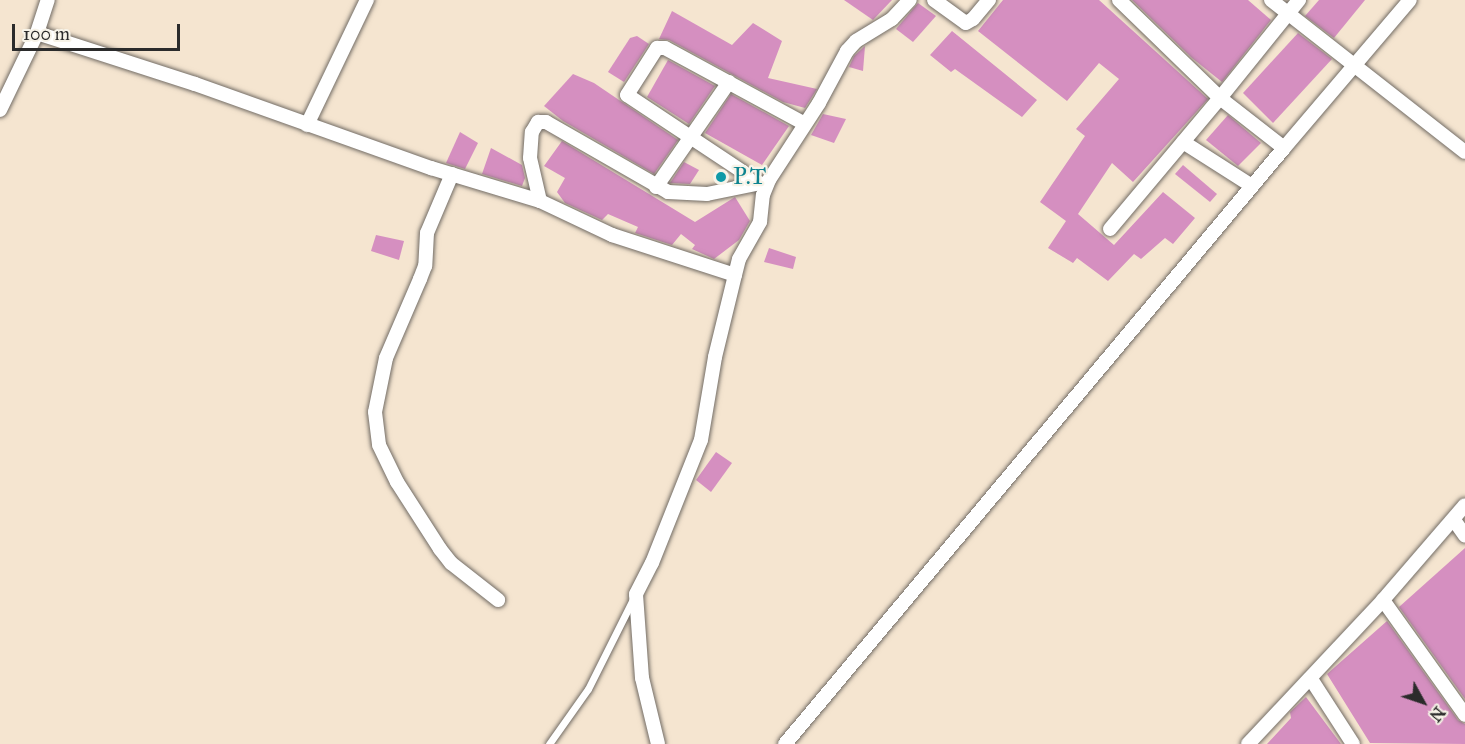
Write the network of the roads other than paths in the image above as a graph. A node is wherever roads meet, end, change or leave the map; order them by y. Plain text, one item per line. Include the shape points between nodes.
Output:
1 (48, 0) edge
2 (367, 0) edge
3 (910, 0) edge
4 (934, 0) edge
5 (990, 0) edge
6 (1119, 0) edge
7 (1271, 0) edge
8 (1299, 0) edge
9 (1408, 1) edge
10 (1288, 13) junction
11 (37, 33) junction
12 (1355, 65) junction
13 (729, 82) junction
14 (1220, 98) junction
15 (0, 110) edge
16 (804, 123) junction
17 (307, 125) junction
18 (690, 137) junction
19 (1184, 142) junction
20 (1284, 148) junction
21 (1465, 152) edge
22 (452, 174) junction
23 (769, 180) junction
24 (753, 184) junction
25 (1252, 186) junction
26 (656, 187) junction
27 (540, 201) junction
28 (1110, 229) dead end
29 (735, 275) junction
30 (1465, 505) edge
31 (1454, 520) junction
32 (1465, 536) edge
33 (636, 594) junction
34 (498, 600) dead end
35 (1383, 600) junction
36 (1311, 679) junction
37 (1465, 715) edge
38 (549, 744) edge
39 (658, 744) edge
40 (785, 744) edge
41 (1248, 744) edge
42 (1353, 744) edge

1 - 11 street
2 - 17 street
3 - 16 street via 892,19 851,45
4 - 5 street via 966,22
6 - 14 street
7 - 10 street
8 - 10 street
9 - 12 street
10 - 12 street
10 - 14 street
11 - 15 street
11 - 17 street
12 - 20 street
12 - 21 street
13 - 16 street
13 - 18 street
13 - 18 street via 665,48 657,48 627,95
14 - 19 street
14 - 20 street
16 - 23 street
17 - 22 street
18 - 24 street via 743,172
18 - 26 street
19 - 25 street
19 - 28 street
20 - 25 street
22 - 27 street
22 - 34 street via 427,233 425,266 386,358 375,412 379,445 397,482 440,549 451,563
23 - 24 street
23 - 29 street via 760,222 739,259
24 - 26 street via 686,195
25 - 40 street
26 - 27 street via 557,129 538,122 532,132 530,158
27 - 29 street via 612,235
29 - 33 street via 715,357 701,440
30 - 31 street
31 - 32 street
31 - 35 street
33 - 38 lane via 588,689
33 - 39 street via 642,678
35 - 36 street
35 - 37 street
36 - 41 street
36 - 42 street

